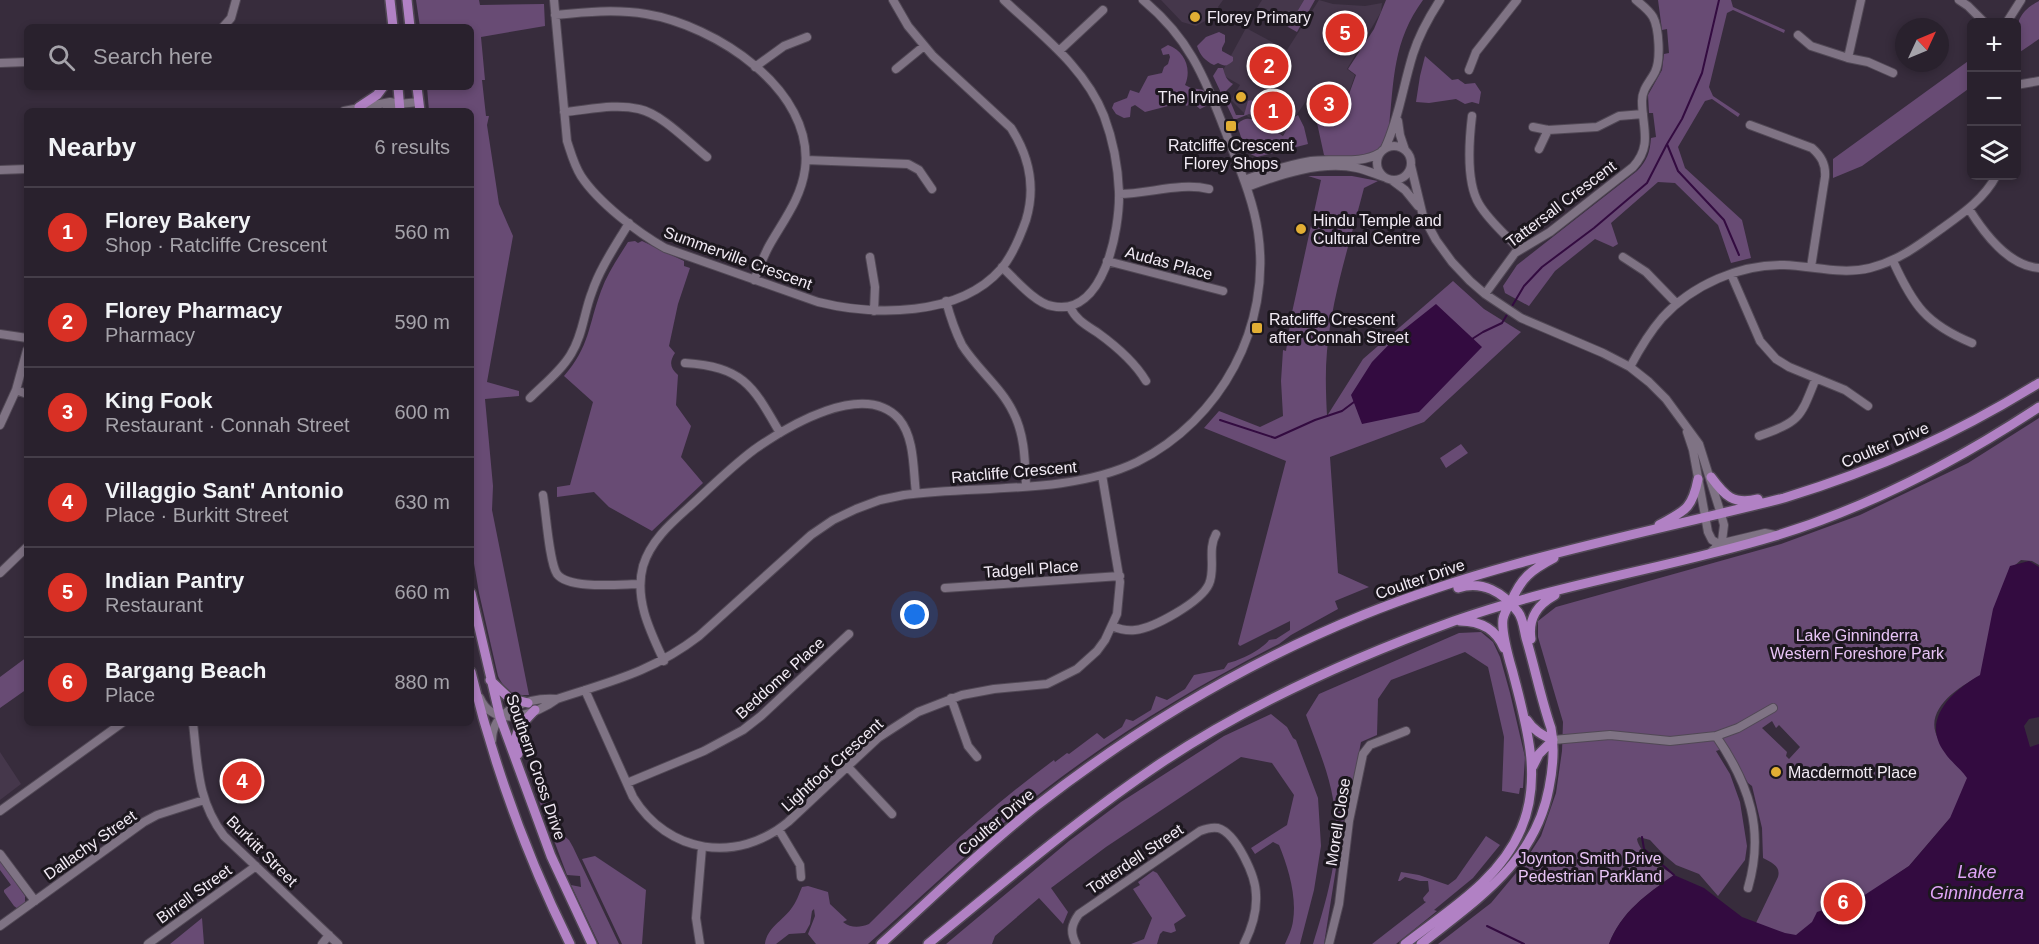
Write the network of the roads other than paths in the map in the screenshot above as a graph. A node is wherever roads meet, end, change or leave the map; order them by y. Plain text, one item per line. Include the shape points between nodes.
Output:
1 (236, 0) edge
2 (390, 0) edge
3 (406, 0) edge
4 (554, 0) edge
5 (893, 0) edge
6 (1004, 0) edge
7 (1143, 0) edge
8 (1440, 0) edge
9 (1517, 0) edge
10 (1636, 0) edge
11 (1861, 0) edge
12 (1959, 0) edge
13 (2021, 0) edge
14 (1647, 3) edge
15 (1103, 10) dead end
16 (555, 15) junction
17 (1980, 18) edge
18 (2010, 18) edge
19 (226, 24) edge
20 (392, 24) edge
21 (410, 24) edge
22 (1798, 35) dead end
23 (807, 37) dead end
24 (924, 46) junction
25 (1059, 51) junction
26 (1848, 58) junction
27 (24, 62) edge
28 (0, 63) edge
29 (755, 67) junction
30 (896, 69) dead end
31 (1469, 70) dead end
32 (1893, 73) dead end
33 (2039, 81) edge
34 (2021, 84) edge
35 (380, 90) edge
36 (398, 90) edge
37 (417, 90) edge
38 (419, 106) edge
39 (359, 107) junction
40 (355, 108) edge
41 (400, 108) edge
42 (564, 112) junction
43 (1643, 114) junction
44 (1472, 116) dead end
45 (1397, 119) junction
46 (1750, 125) dead end
47 (1533, 127) dead end
48 (1548, 130) junction
49 (1539, 149) dead end
50 (1405, 150) junction
51 (1382, 151) junction
52 (707, 158) dead end
53 (806, 160) junction
54 (1411, 166) junction
55 (24, 169) edge
56 (0, 170) edge
57 (1384, 177) junction
58 (1993, 180) edge
59 (1393, 181) junction
60 (1245, 184) junction
61 (932, 189) dead end
62 (1209, 189) dead end
63 (1119, 194) junction
64 (1969, 209) junction
65 (1420, 210) junction
66 (629, 223) junction
67 (1519, 249) junction
68 (870, 257) dead end
69 (1623, 257) dead end
70 (1107, 261) junction
71 (1893, 261) junction
72 (1002, 267) junction
73 (1811, 267) junction
74 (2039, 268) edge
75 (1731, 274) junction
76 (754, 280) junction
77 (1223, 291) dead end
78 (1485, 294) junction
79 (946, 301) junction
80 (1677, 304) junction
81 (1070, 307) junction
82 (874, 311) junction
83 (0, 334) edge
84 (24, 338) edge
85 (1972, 343) dead end
86 (24, 361) edge
87 (685, 363) dead end
88 (1630, 367) junction
89 (1816, 378) junction
90 (1146, 381) dead end
91 (2039, 383) edge
92 (16, 390) junction
93 (24, 393) edge
94 (530, 398) dead end
95 (1868, 406) dead end
96 (2039, 407) edge
97 (0, 425) edge
98 (1686, 428) junction
99 (780, 433) junction
100 (1760, 436) dead end
101 (1102, 475) junction
102 (1711, 477) junction
103 (1698, 479) junction
104 (1026, 486) junction
105 (916, 493) junction
106 (543, 495) dead end
107 (1784, 498) junction
108 (1721, 514) junction
109 (1705, 518) junction
110 (1647, 532) junction
111 (1216, 534) dead end
112 (1776, 536) junction
113 (1719, 544) junction
114 (24, 550) edge
115 (1567, 551) junction
116 (1708, 554) junction
117 (0, 573) edge
118 (1120, 576) junction
119 (640, 584) junction
120 (1576, 586) junction
121 (945, 588) dead end
122 (1404, 599) junction
123 (1510, 603) junction
124 (474, 606) edge
125 (1454, 621) junction
126 (1112, 626) junction
127 (849, 634) dead end
128 (664, 661) junction
129 (1510, 661) junction
130 (490, 680) junction
131 (474, 685) joint
132 (585, 690) junction
133 (951, 698) junction
134 (531, 706) junction
135 (1773, 708) dead end
136 (1524, 716) junction
137 (500, 717) junction
138 (118, 726) edge
139 (193, 726) edge
140 (1551, 728) junction
141 (1406, 731) dead end
142 (1716, 736) junction
143 (1553, 740) junction
144 (491, 748) junction
145 (977, 757) dead end
146 (848, 766) junction
147 (1532, 774) junction
148 (627, 783) junction
149 (525, 787) junction
150 (204, 800) junction
151 (0, 811) edge
152 (892, 814) dead end
153 (779, 830) junction
154 (702, 847) junction
155 (0, 854) edge
156 (256, 866) junction
157 (801, 877) dead end
158 (1748, 888) dead end
159 (35, 901) junction
160 (0, 926) edge
161 (329, 935) junction
162 (148, 944) edge
163 (322, 944) edge
164 (339, 944) edge
165 (570, 944) edge
166 (592, 944) edge
167 (700, 944) edge
168 (881, 944) edge
169 (928, 944) edge
170 (1076, 944) edge
171 (1244, 944) edge
172 (1329, 944) edge
173 (1405, 944) edge
174 (1421, 944) edge

1 - 19 street
2 - 20 main road
3 - 21 main road
4 - 16 street, Summerville Crescent
5 - 24 street, Summerville Crescent
6 - 25 street
7 - 60 street, Ratcliffe Crescent via 1186,45 1206,82
8 - 45 street via 1413,53
9 - 31 street via 1476,52
10 - 14 street, Tattersall Crescent
11 - 26 street
12 - 17 street
13 - 18 street
14 - 43 street, Tattersall Crescent via 1656,25 1659,58 1643,92
15 - 25 street
16 - 29 street via 620,11 670,19 727,44
16 - 42 street, Summerville Crescent
22 - 26 street via 1812,46
23 - 29 street via 784,46
24 - 30 street
24 - 72 street, Summerville Crescent via 1006,121 1027,158 1028,213 1018,241
25 - 63 street via 1090,88 1104,116 1115,153
26 - 32 street
27 - 28 street
29 - 53 street via 782,94 796,116
33 - 34 street
35 - 39 main road
36 - 41 main road
37 - 38 main road
38 - 41 street
39 - 40 street
39 - 41 street via 390,102
42 - 52 street via 640,109 661,120
42 - 66 street, Summerville Crescent via 567,141 579,174
43 - 48 street via 1619,116 1597,127
43 - 67 street, Tattersall Crescent via 1645,147 1640,160 1550,232
44 - 67 street via 1469,141 1477,200
45 - 50 street
45 - 51 street
46 - 73 street via 1812,148 1824,162
47 - 48 street
48 - 49 street
50 - 51 street via 1399,146
50 - 54 street
51 - 57 street via 1377,166
51 - 60 street via 1366,160 1309,161 1276,169
53 - 61 street via 908,164 920,170
53 - 76 street via 798,197
54 - 59 street via 1408,175
54 - 65 street
55 - 56 street
57 - 59 street
57 - 60 street via 1356,168 1321,167
58 - 64 street
59 - 65 street
60 - 101 street, Ratcliffe Crescent via 1259,234 1260,277 1252,327 1241,355 1213,400 1186,429 1154,452
62 - 63 street via 1198,186
63 - 70 street
64 - 71 street
64 - 74 street via 2002,250
65 - 78 street via 1452,262
66 - 76 street, Summerville Crescent via 665,248
66 - 94 street via 592,290 572,352
67 - 78 street, Tattersall Crescent
68 - 82 street
69 - 80 street via 1646,272
70 - 77 street, Audas Place
70 - 81 street via 1090,295
71 - 73 street via 1851,271
71 - 85 street via 1917,307 1951,334
72 - 79 street, Summerville Crescent via 975,289
72 - 81 street via 1039,301 1053,307
73 - 75 street via 1762,266
75 - 80 street via 1703,286
75 - 89 street via 1765,348 1789,367
76 - 82 street, Summerville Crescent via 818,302
78 - 88 street via 1521,318
79 - 82 street, Summerville Crescent
79 - 104 street via 963,346 1003,395 1016,418 1023,444
80 - 88 street via 1650,333
81 - 90 street via 1079,320 1130,360
83 - 84 street
86 - 92 street
87 - 99 street via 710,365 734,374 762,402
88 - 98 street via 1666,399
89 - 95 street via 1845,390
89 - 100 street via 1797,417
91 - 107 main road, Coulter Drive via 1986,415 1911,452
92 - 93 street
92 - 97 street
96 - 112 main road via 1923,477
98 - 102 street via 1699,444
98 - 103 street
99 - 105 street via 847,404 867,403 884,408 899,419 908,434
99 - 119 street via 732,467 666,528 649,551
101 - 104 street, Ratcliffe Crescent
101 - 118 street, Lightfoot Crescent
102 - 107 main road via 1732,499 1743,502 1773,496
102 - 108 street
103 - 109 street
103 - 110 main road via 1686,509
104 - 105 street, Ratcliffe Crescent
105 - 128 street, Ratcliffe Crescent via 880,500 833,520 811,535 699,636
106 - 119 street via 557,574 566,581 590,585
107 - 108 main road, Coulter Drive
108 - 109 main road, Coulter Drive
108 - 113 street via 1724,535
109 - 110 main road, Coulter Drive
109 - 113 street via 1712,540
110 - 115 main road, Coulter Drive
111 - 126 street via 1211,548 1211,578 1200,596 1147,628 1133,631
112 - 113 street via 1765,533
112 - 116 main road
113 - 116 street
114 - 117 street
115 - 122 main road, Coulter Drive
115 - 123 main road via 1523,578
116 - 120 main road
118 - 121 street, Tadgell Place
118 - 126 street, Lightfoot Crescent
119 - 128 street via 642,607
120 - 123 main road
120 - 140 main road via 1544,601 1531,621 1530,638
122 - 123 main road via 1418,601 1466,585 1484,585
122 - 168 main road, Coulter Drive via 1266,659 1149,726 1034,808
123 - 125 main road
123 - 129 main road via 1503,618
123 - 140 main road via 1519,613
124 - 130 main road, Southern Cross Drive
125 - 129 main road via 1489,628
125 - 169 main road via 1346,663 1194,742 1087,815
126 - 133 street, Lightfoot Crescent via 1097,651 1060,679
127 - 148 street, Beddome Place via 743,730
128 - 132 street, Ratcliffe Crescent
129 - 136 main road
130 - 134 main road via 509,698
130 - 137 main road, Southern Cross Drive
131 - 137 street via 483,705
131 - 144 main road, Southern Cross Drive
132 - 134 street, Ratcliffe Crescent via 550,704
132 - 148 street, Lightfoot Crescent
133 - 145 street via 968,746
133 - 146 street, Lightfoot Crescent via 898,724
134 - 137 street, Ratcliffe Crescent via 511,717
134 - 149 main road via 516,736
135 - 142 street
136 - 143 main road via 1530,726
136 - 147 main road
137 - 144 street via 494,726
137 - 149 main road, Southern Cross Drive
138 - 151 street
139 - 150 street, Burkitt Street
140 - 143 main road
141 - 172 street, Morell Close via 1370,745 1363,754
142 - 143 street via 1670,741 1610,735
142 - 158 street via 1737,771 1753,816 1754,859
143 - 147 main road via 1534,762
143 - 174 main road via 1548,795 1527,845 1496,884
144 - 165 main road, Southern Cross Drive via 533,862
146 - 152 street
146 - 153 street, Lightfoot Crescent
147 - 173 main road via 1526,816 1501,864
148 - 154 street, Lightfoot Crescent via 638,805 655,824
149 - 166 main road, Southern Cross Drive
150 - 156 street, Burkitt Street via 224,836
150 - 159 street, Dallachy Street via 144,822
153 - 154 street, Lightfoot Crescent via 741,846
153 - 157 street via 800,865
154 - 167 street via 696,918
155 - 159 street
156 - 161 street, Burkitt Street
156 - 162 street, Birrell Street
159 - 160 street, Dallachy Street
161 - 163 street
161 - 164 street, Burkitt Street
170 - 171 street, Totterdell Street via 1071,929 1078,914 1200,831 1211,828 1228,834 1251,870 1256,909

